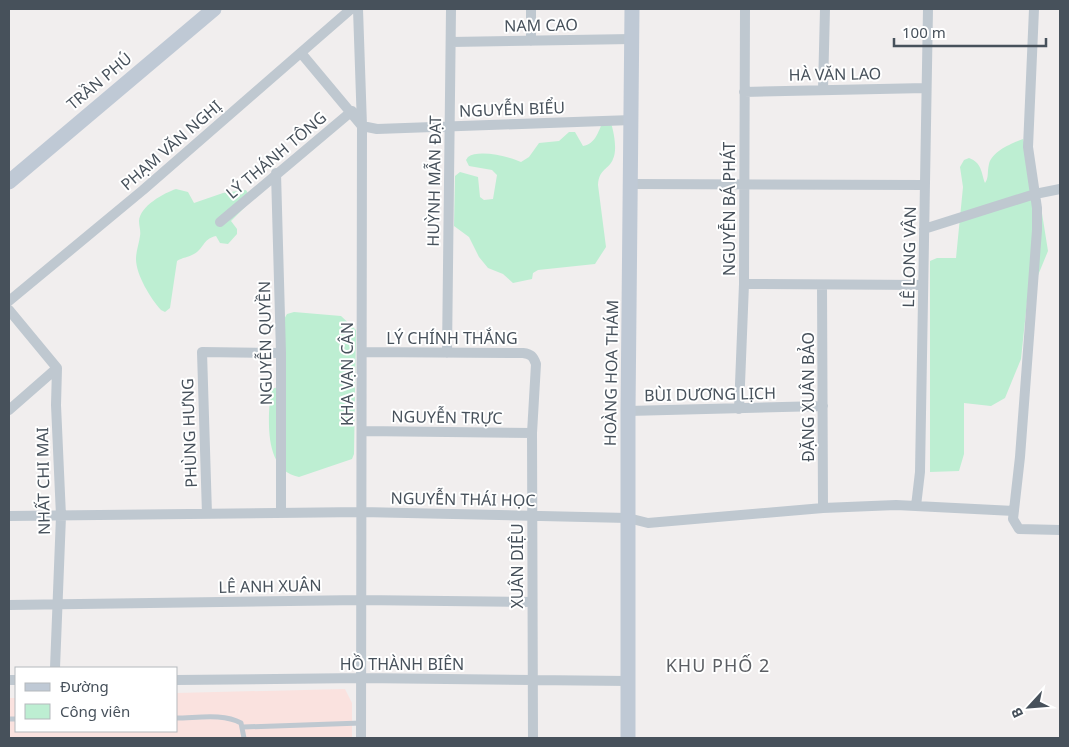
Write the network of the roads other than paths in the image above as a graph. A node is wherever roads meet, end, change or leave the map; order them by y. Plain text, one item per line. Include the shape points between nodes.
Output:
1 (214, 9) edge
2 (351, 9) edge
3 (358, 9) edge
4 (451, 9) edge
5 (531, 9) edge
6 (632, 9) edge
7 (745, 9) edge
8 (825, 9) edge
9 (928, 9) edge
10 (1034, 9) edge
11 (632, 39) junction
12 (531, 41) junction
13 (451, 42) junction
14 (301, 53) junction
15 (926, 88) junction
16 (823, 89) junction
17 (744, 92) junction
18 (352, 111) junction
19 (632, 120) junction
20 (362, 126) junction
21 (450, 126) junction
22 (276, 173) junction
23 (9, 182) edge
24 (631, 184) junction
25 (925, 185) junction
26 (744, 186) junction
27 (1060, 189) edge
28 (1035, 194) junction
29 (220, 222) dead end
30 (924, 229) junction
31 (744, 284) junction
32 (923, 285) junction
33 (822, 286) junction
34 (9, 301) edge
35 (9, 310) edge
36 (362, 352) junction
37 (281, 353) junction
38 (447, 353) junction
39 (536, 364) joint
40 (57, 368) junction
41 (823, 406) junction
42 (739, 409) junction
43 (9, 410) edge
44 (628, 411) junction
45 (363, 431) junction
46 (532, 433) junction
47 (916, 506) junction
48 (823, 508) junction
49 (1014, 511) junction
50 (362, 512) junction
51 (281, 513) junction
52 (207, 514) junction
53 (9, 516) edge
54 (61, 516) junction
55 (532, 516) junction
56 (628, 518) junction
57 (1060, 530) edge
58 (360, 600) junction
59 (532, 602) junction
60 (9, 605) edge
61 (57, 605) junction
62 (55, 667) edge
63 (360, 678) junction
64 (178, 680) edge
65 (533, 680) junction
66 (628, 681) junction
67 (178, 718) edge
68 (361, 723) junction
69 (243, 727) junction
70 (244, 738) edge
71 (361, 738) edge
72 (533, 738) edge
73 (628, 738) edge

1 - 23 street, TRẦN PHÚ
2 - 14 street, PHẠM VĂN NGHỊ
3 - 20 street, KHA VẠN CÂN
4 - 13 street, HUỲNH MẪN ĐẠT
5 - 12 street
6 - 11 street, HOÀNG HOA THÁM
7 - 17 street, NGUYỄN BÁ PHÁT
8 - 16 street
9 - 15 street, LÊ LONG VÂN
10 - 28 street via 1028,147
11 - 12 street, NAM CAO
11 - 19 street, HOÀNG HOA THÁM
12 - 13 street, NAM CAO
13 - 21 street, HUỲNH MẪN ĐẠT
14 - 18 street
14 - 34 street, PHẠM VĂN NGHỊ
15 - 16 street, HÀ VĂN LAO
15 - 25 street, LÊ LONG VÂN
16 - 17 street, HÀ VĂN LAO
17 - 26 street, NGUYỄN BÁ PHÁT
18 - 20 street
18 - 22 street, LÝ THÁNH TÔNG
19 - 21 street, NGUYỄN BIỂU
19 - 24 street, HOÀNG HOA THÁM
20 - 21 street, NGUYỄN BIỂU
20 - 36 street, KHA VẠN CÂN
21 - 38 street, HUỲNH MẪN ĐẠT
22 - 29 street, LÝ THÁNH TÔNG
22 - 37 street, NGUYỄN QUYỀN
24 - 26 street
24 - 44 street, HOÀNG HOA THÁM
25 - 26 street
25 - 30 street, LÊ LONG VÂN
26 - 31 street, NGUYỄN BÁ PHÁT
27 - 28 street
28 - 30 street
28 - 49 street via 1037,230
30 - 32 street, LÊ LONG VÂN
31 - 33 street
31 - 42 street, NGUYỄN BÁ PHÁT
32 - 33 street
32 - 47 street, LÊ LONG VÂN via 920,472
33 - 41 street, ĐẶNG XUÂN BẢO
35 - 40 street
36 - 38 street, LÝ CHÍNH THẮNG
36 - 45 street, KHA VẠN CÂN
37 - 51 street, NGUYỄN QUYỀN
37 - 52 street, PHÙNG HƯNG via 202,352
38 - 39 street, LÝ CHÍNH THẮNG via 523,353 530,354
39 - 46 street, XUÂN DIỆU
40 - 43 street
40 - 54 street, NHẤT CHI MAI
41 - 42 street, BÙI DƯƠNG LỊCH
41 - 48 street, ĐẶNG XUÂN BẢO
42 - 44 street, BÙI DƯƠNG LỊCH
44 - 56 street, HOÀNG HOA THÁM
45 - 46 street, NGUYỄN TRỰC
45 - 50 street, KHA VẠN CÂN
46 - 55 street, XUÂN DIỆU
47 - 48 street, NGUYỄN THÁI HỌC
47 - 49 street, NGUYỄN THÁI HỌC
48 - 56 street, NGUYỄN THÁI HỌC via 648,523
49 - 57 street via 1013,519 1019,529
50 - 51 street, NGUYỄN THÁI HỌC
50 - 55 street, NGUYỄN THÁI HỌC
50 - 58 street, KHA VẠN CÂN
51 - 52 street, NGUYỄN THÁI HỌC
52 - 54 street, NGUYỄN THÁI HỌC
53 - 54 street, NGUYỄN THÁI HỌC
54 - 61 street, NHẤT CHI MAI
55 - 56 street, NGUYỄN THÁI HỌC
55 - 59 street, XUÂN DIỆU
56 - 66 street, HOÀNG HOA THÁM
58 - 59 street, LÊ ANH XUÂN
58 - 61 street, LÊ ANH XUÂN
58 - 63 street, KHA VẠN CÂN
59 - 65 street, XUÂN DIỆU
60 - 61 street, LÊ ANH XUÂN
61 - 62 street, NHẤT CHI MAI
63 - 64 street, HỒ THÀNH BIÊN
63 - 65 street, HỒ THÀNH BIÊN
63 - 68 street, KHA VẠN CÂN
65 - 66 street, HỒ THÀNH BIÊN
65 - 72 street, XUÂN DIỆU
66 - 73 street, HOÀNG HOA THÁM
67 - 69 lane via 224,717 236,720
68 - 69 lane
68 - 71 street, KHA VẠN CÂN
69 - 70 lane

